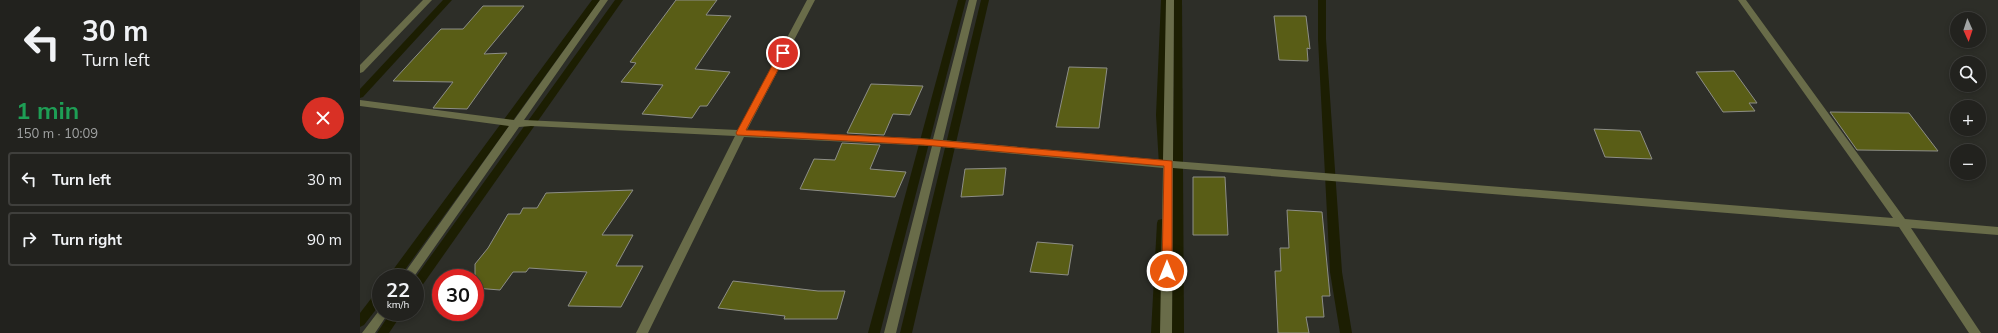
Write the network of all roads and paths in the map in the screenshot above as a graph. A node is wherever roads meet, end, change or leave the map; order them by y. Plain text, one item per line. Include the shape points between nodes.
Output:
1 (428, 0) edge
2 (604, 0) edge
3 (811, 0) edge
4 (973, 0) edge
5 (1170, 0) edge
6 (1742, 0) edge
7 (360, 70) edge
8 (360, 103) edge
9 (517, 124) junction
10 (741, 133) junction
11 (937, 143) junction
12 (1168, 163) junction
13 (1901, 222) junction
14 (1998, 232) edge
15 (413, 269) edge
16 (377, 321) edge
17 (368, 333) edge
18 (642, 333) edge
19 (890, 333) edge
20 (1166, 333) edge
21 (1975, 333) edge

1 - 7 street
2 - 9 street
3 - 10 street
4 - 11 street
5 - 12 street
6 - 13 street
8 - 9 street
9 - 10 street
9 - 15 street
10 - 11 street
10 - 18 street
11 - 12 street
11 - 19 street
12 - 13 street
12 - 20 street
13 - 14 street
13 - 21 street
16 - 17 street

